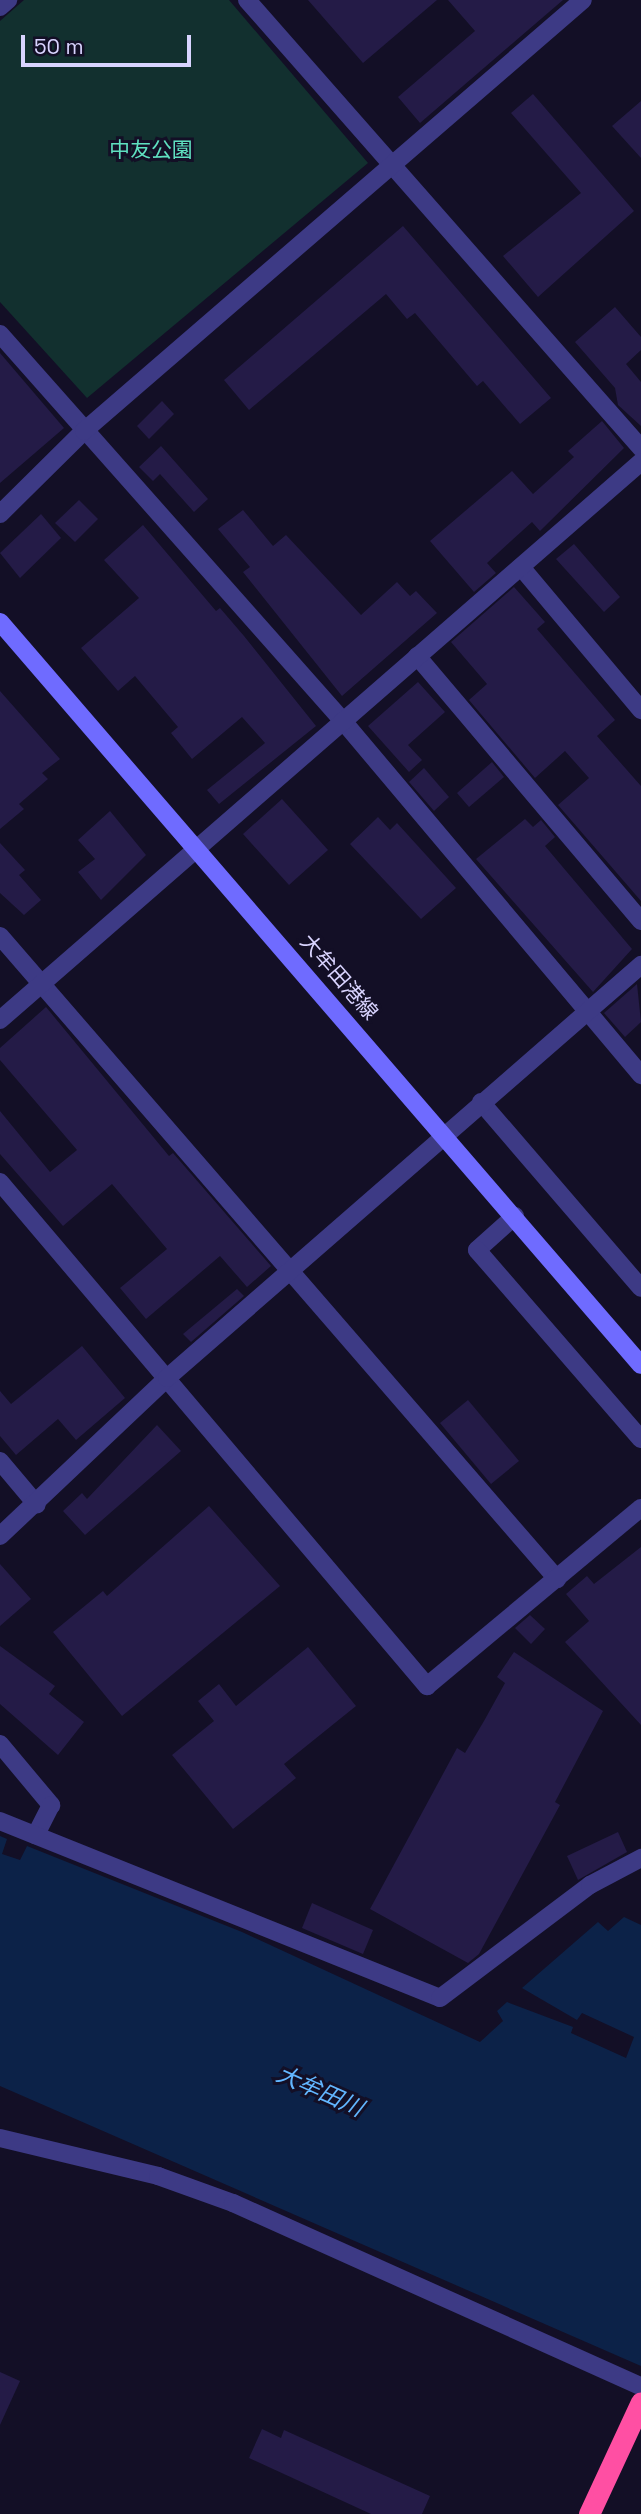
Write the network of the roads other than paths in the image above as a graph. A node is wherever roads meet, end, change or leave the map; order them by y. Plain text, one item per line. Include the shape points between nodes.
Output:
1 (8, 0) edge
2 (247, 0) edge
3 (583, 0) edge
4 (0, 7) edge
5 (390, 164) junction
6 (0, 334) edge
7 (85, 431) junction
8 (641, 448) edge
9 (641, 462) edge
10 (0, 514) edge
11 (521, 567) junction
12 (0, 622) edge
13 (417, 656) junction
14 (641, 710) edge
15 (343, 721) junction
16 (198, 850) junction
17 (641, 921) edge
18 (0, 936) edge
19 (641, 965) edge
20 (41, 984) junction
21 (587, 1013) junction
22 (0, 1020) edge
23 (641, 1075) edge
24 (481, 1102) junction
25 (446, 1135) junction
26 (0, 1182) edge
27 (515, 1216) junction
28 (290, 1271) junction
29 (641, 1288) edge
30 (641, 1365) edge
31 (167, 1378) junction
32 (641, 1438) edge
33 (0, 1461) edge
34 (37, 1505) junction
35 (641, 1508) edge
36 (0, 1536) edge
37 (557, 1578) junction
38 (0, 1744) edge
39 (0, 1821) edge
40 (36, 1835) junction
41 (641, 1858) edge
42 (0, 2137) edge
43 (641, 2386) edge
44 (641, 2402) edge
45 (589, 2514) edge

1 - 4 street
2 - 5 street
3 - 5 street
5 - 7 street
5 - 8 street
6 - 7 street
7 - 10 street
7 - 15 street
9 - 11 street
11 - 13 street
11 - 14 street
12 - 16 main road, 大牟田港線
13 - 15 street
13 - 17 street
15 - 16 street
15 - 21 street
16 - 20 street
16 - 25 main road, 大牟田港線
18 - 20 street
19 - 21 street
20 - 22 street
20 - 28 street
21 - 23 street
21 - 24 street
24 - 25 street
24 - 29 street
25 - 27 main road, 大牟田港線
25 - 28 street
26 - 31 street
27 - 30 main road, 大牟田港線
27 - 32 street via 477,1250
28 - 31 street
28 - 37 street
31 - 34 street
31 - 37 street via 427,1686
33 - 34 street
34 - 36 street
35 - 37 street
38 - 40 street via 51,1805
39 - 40 street
40 - 41 street via 440,1998 590,1885
42 - 43 street via 158,2176 233,2203
44 - 45 highway

